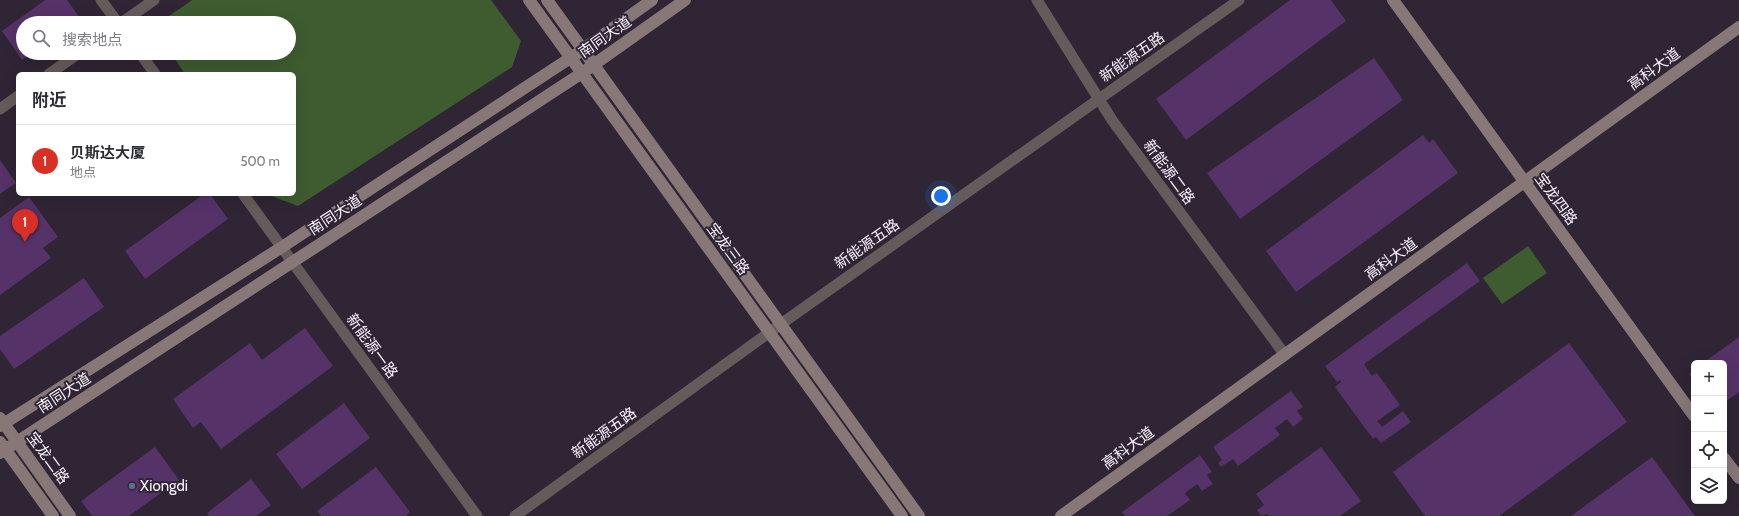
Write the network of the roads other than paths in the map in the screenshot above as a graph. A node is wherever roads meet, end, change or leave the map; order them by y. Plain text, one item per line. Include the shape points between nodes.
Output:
1 (101, 0) edge
2 (154, 0) edge
3 (529, 0) edge
4 (547, 0) edge
5 (652, 0) edge
6 (685, 0) edge
7 (1037, 0) edge
8 (1239, 0) edge
9 (1393, 0) edge
10 (113, 16) edge
11 (132, 16) edge
12 (1739, 27) edge
13 (583, 50) junction
14 (571, 58) junction
15 (69, 60) edge
16 (145, 60) edge
17 (594, 65) junction
18 (53, 72) edge
19 (154, 72) edge
20 (582, 73) junction
21 (16, 97) edge
22 (1099, 99) junction
23 (0, 109) edge
24 (1524, 183) junction
25 (244, 196) edge
26 (282, 247) junction
27 (292, 262) junction
28 (781, 324) junction
29 (769, 332) junction
30 (1285, 355) junction
31 (1691, 412) edge
32 (1, 422) edge
33 (18, 442) junction
34 (2, 448) edge
35 (1727, 462) edge
36 (1739, 478) edge
37 (53, 516) edge
38 (70, 516) edge
39 (477, 516) edge
40 (515, 516) edge
41 (902, 516) edge
42 (919, 516) edge
43 (1061, 516) edge

1 - 10 street
2 - 11 street
3 - 14 street, 宝龙三路
4 - 13 street, 宝龙三路
5 - 13 street, 南同大道
6 - 17 street, 南同大道
7 - 22 street, 新能源二路
8 - 22 street, 新能源五路
9 - 24 street, 宝龙四路
12 - 24 street, 高科大道
13 - 14 street, 南同大道
13 - 17 street, 宝龙三路
14 - 20 street, 宝龙三路
14 - 26 street, 南同大道
15 - 18 street
16 - 19 street
17 - 20 street, 南同大道
17 - 28 street, 宝龙三路
20 - 27 street, 南同大道
20 - 29 street, 宝龙三路
21 - 23 street
22 - 28 street, 新能源五路
22 - 30 street, 新能源二路
24 - 30 street, 高科大道
24 - 31 street, 宝龙四路
25 - 26 street, 新能源一路
26 - 27 street, 新能源一路
26 - 32 street, 南同大道
27 - 33 street, 南同大道
27 - 39 street, 新能源一路
28 - 29 street, 新能源五路
28 - 42 street, 宝龙三路
29 - 40 street, 新能源五路
29 - 41 street, 宝龙三路
30 - 43 street, 高科大道
32 - 33 street, 宝龙二路
33 - 34 street, 南同大道
33 - 38 street, 宝龙二路
34 - 37 street, 宝龙二路
35 - 36 street

